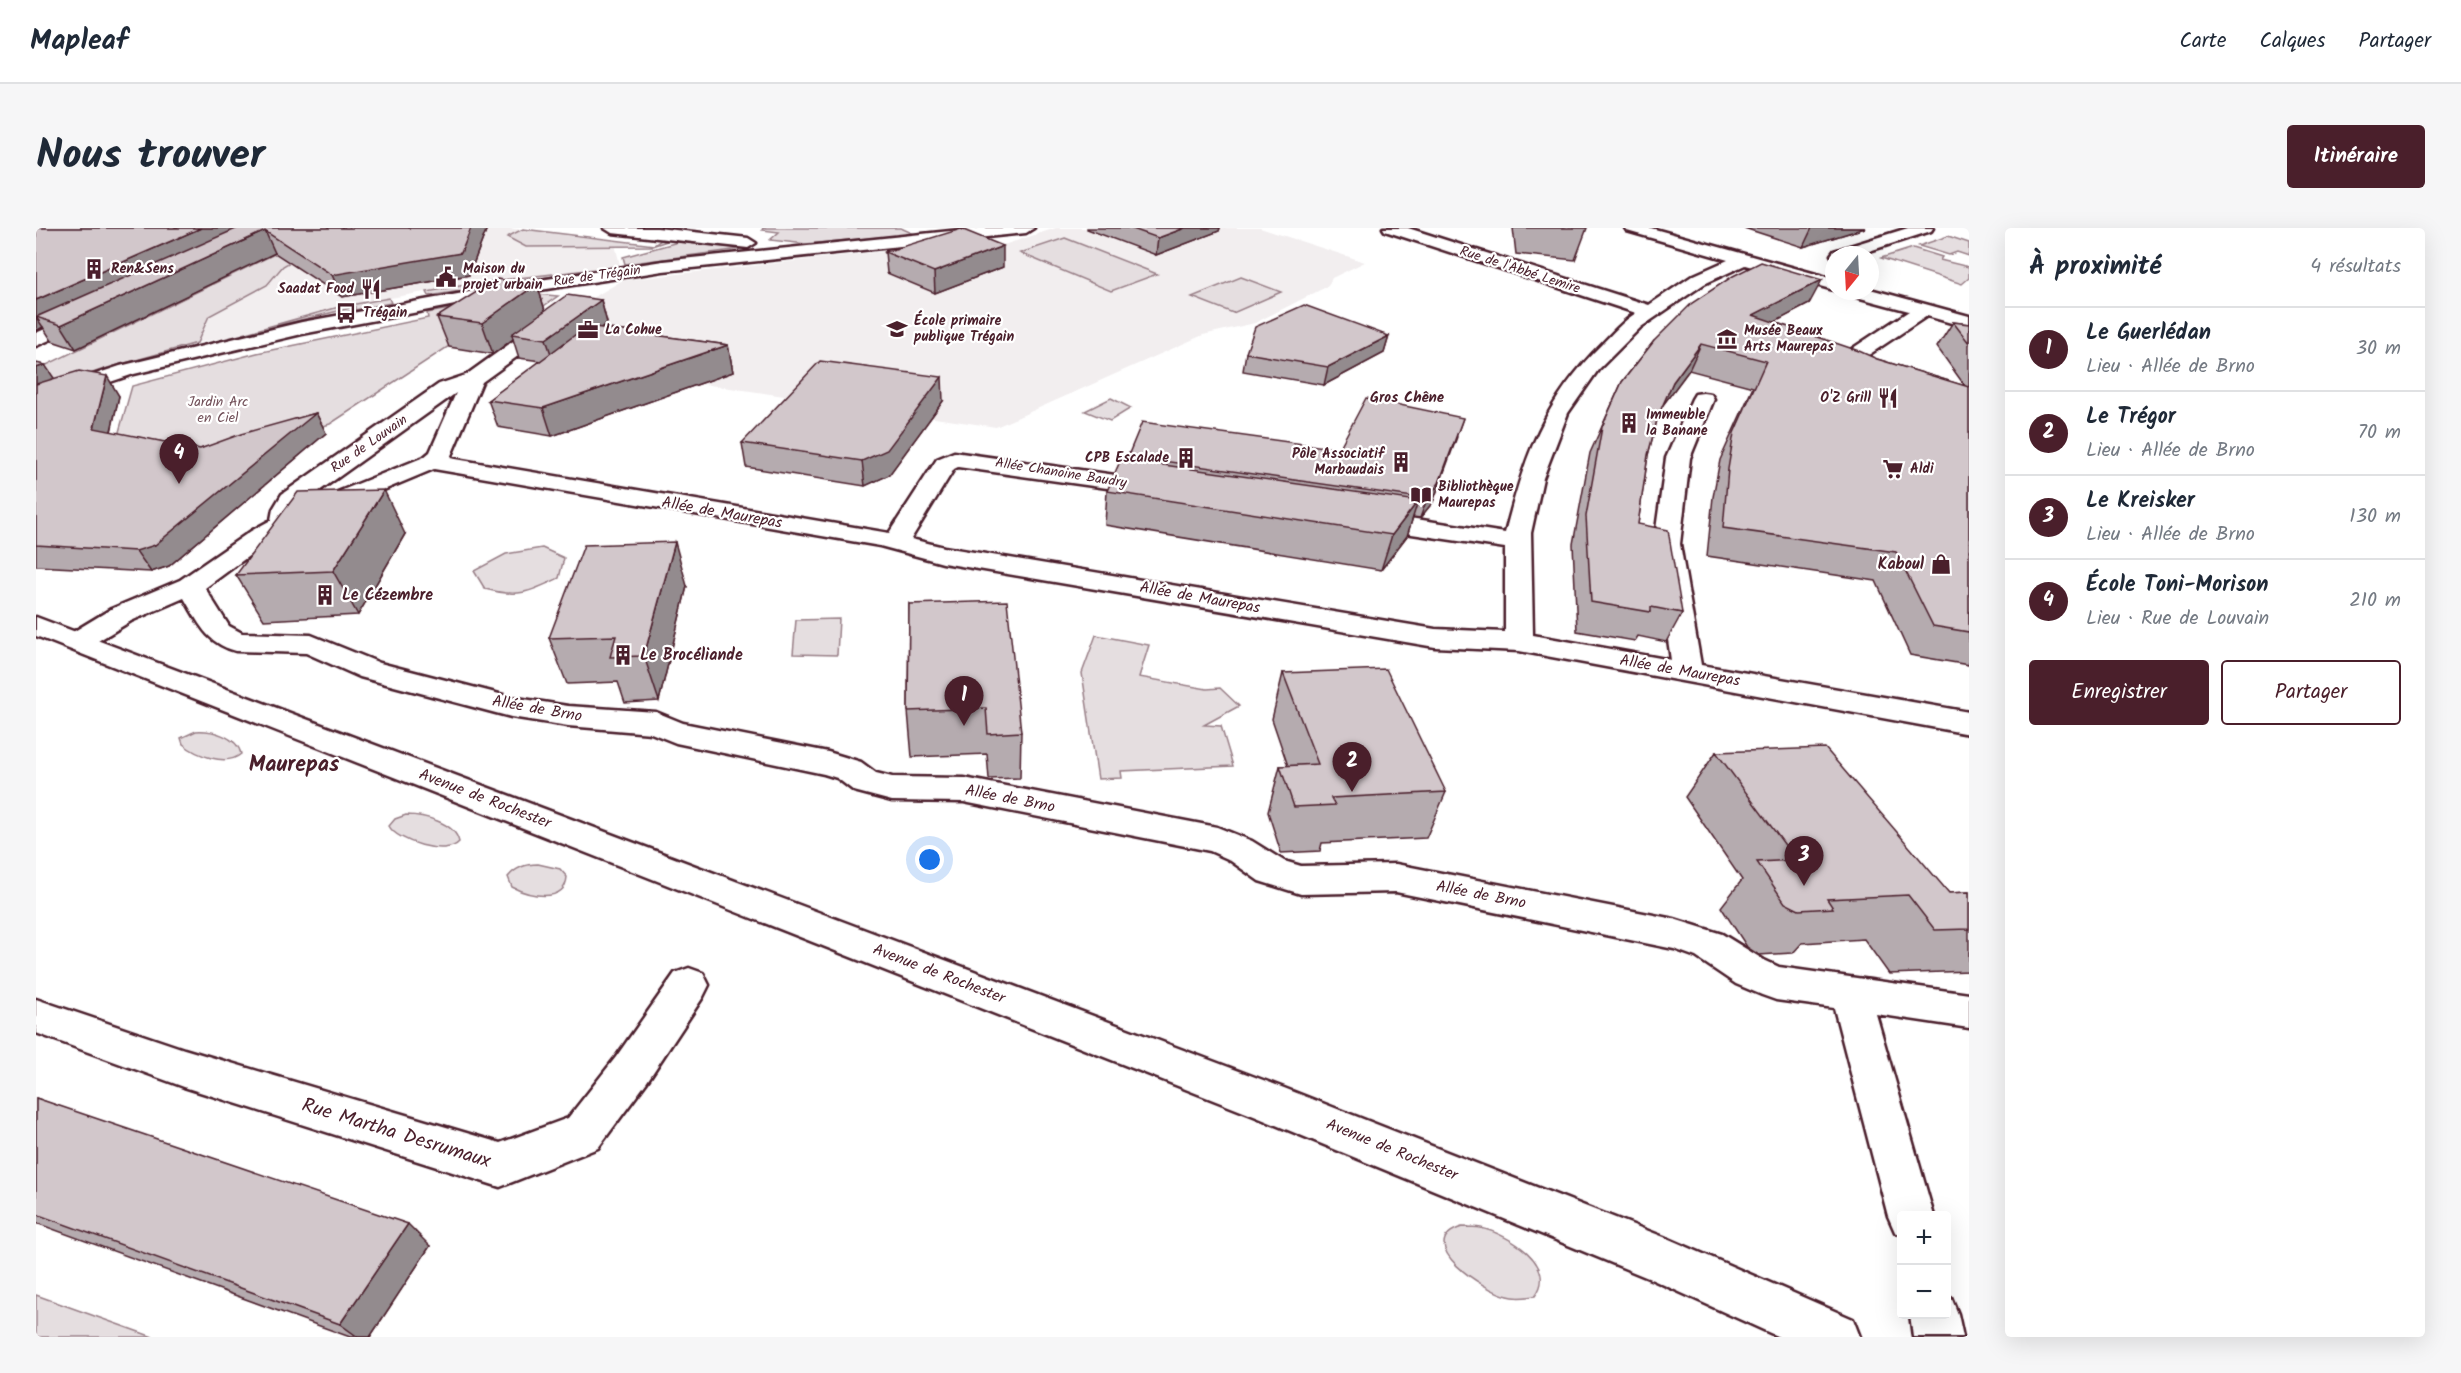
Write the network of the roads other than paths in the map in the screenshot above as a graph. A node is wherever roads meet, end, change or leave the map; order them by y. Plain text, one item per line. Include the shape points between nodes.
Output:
1 (612, 228) edge
2 (1026, 228) edge
3 (1391, 228) edge
4 (1633, 228) edge
5 (1925, 228) edge
6 (1869, 246) edge
7 (781, 254) junction
8 (1745, 259) junction
9 (1825, 260) edge
10 (1787, 272) junction
11 (599, 275) junction
12 (1825, 283) edge
13 (584, 293) dead end
14 (1879, 298) edge
15 (568, 310) edge
16 (1923, 310) junction
17 (99, 311) edge
18 (1649, 311) junction
19 (1969, 322) edge
20 (36, 340) edge
21 (473, 380) junction
22 (1890, 385) edge
23 (1702, 399) dead end
24 (36, 401) edge
25 (432, 462) junction
26 (1184, 492) edge
27 (1338, 515) edge
28 (286, 522) junction
29 (896, 542) junction
30 (1517, 542) junction
31 (190, 586) junction
32 (36, 626) edge
33 (78, 641) junction
34 (1519, 642) junction
35 (1688, 673) junction
36 (1969, 723) edge
37 (689, 985) dead end
38 (1850, 994) junction
39 (1969, 1011) edge
40 (36, 1016) edge
41 (1910, 1211) edge
42 (1935, 1319) edge
43 (1835, 1337) edge
44 (1938, 1337) edge

1 - 7 street via 761,245
2 - 7 street, Rue de Trégain
3 - 18 street, Rue de l'Abbé Lemire
4 - 8 street
5 - 6 street
7 - 11 street, Rue de Trégain
8 - 10 street
8 - 18 street via 1698,280
9 - 10 street
10 - 12 street
11 - 13 street
11 - 24 street, Rue de Trégain via 290,331 127,370
14 - 16 street
15 - 21 street, Rue de Louvain
16 - 19 street
16 - 22 street via 1848,360 1854,372
17 - 20 street
18 - 30 street via 1591,366 1557,413 1529,486
21 - 25 street via 440,456
21 - 28 street, Rue de Louvain via 447,389 291,499 282,518
23 - 35 street via 1678,458 1667,544
25 - 28 street, Rue de Louvain
25 - 29 street, Allée de Maurepas
26 - 29 street, Allée Chanoine Baudry via 954,459 945,464
27 - 30 street
28 - 31 street, Rue de Louvain
29 - 34 street, Allée de Maurepas via 943,555 1435,638
30 - 34 street
31 - 33 street, Rue de Louvain via 121,615
31 - 38 street, Allée de Brno via 219,632 236,642 311,644 370,670 511,707 656,723 676,732 828,763 849,770 866,783 892,789 964,790 1217,840 1272,871 1301,880 1396,878 1674,934 1709,945 1750,972 1776,983
32 - 33 street, Avenue de Rochester
33 - 43 street, Avenue de Rochester via 1378,1145 1669,1263
34 - 35 street, Allée de Maurepas
35 - 36 street, Allée de Maurepas
37 - 40 street, Rue Martha Desrumaux via 583,1133 500,1165 184,1068
38 - 39 street, Allée de Brno
38 - 41 street
42 - 44 street

